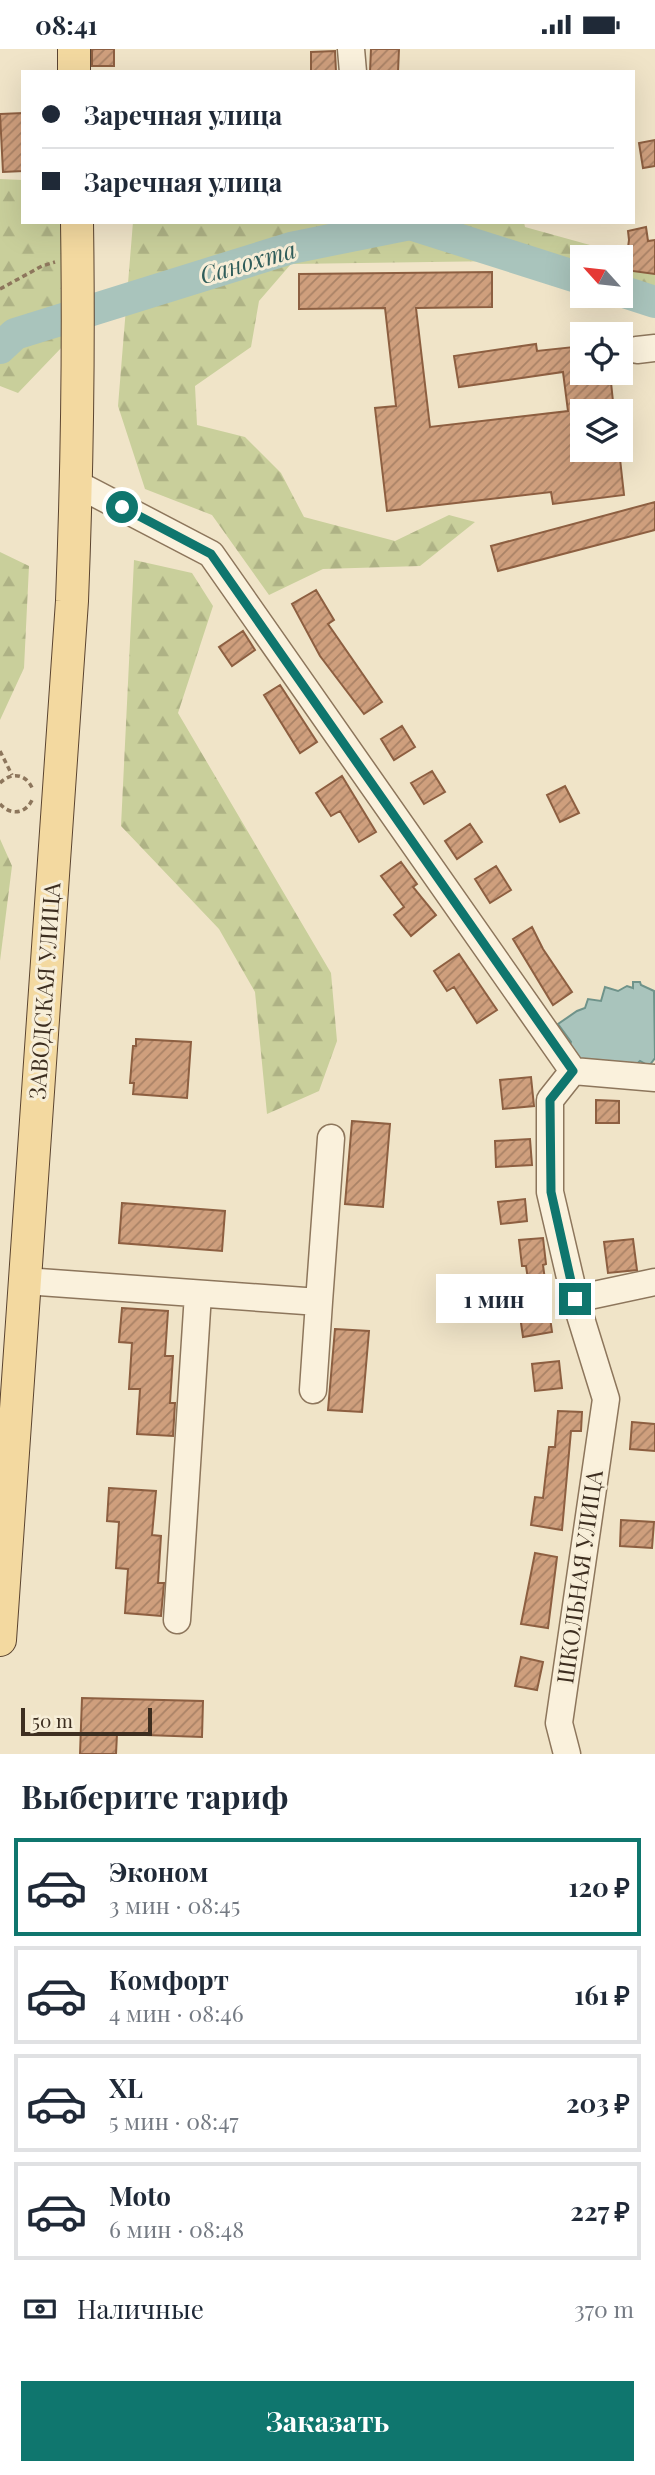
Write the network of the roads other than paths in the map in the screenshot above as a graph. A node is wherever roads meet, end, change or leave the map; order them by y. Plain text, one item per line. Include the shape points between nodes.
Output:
1 (74, 49) edge
2 (351, 49) edge
3 (74, 70) edge
4 (353, 70) edge
5 (77, 224) edge
6 (77, 484) junction
7 (573, 1071) junction
8 (655, 1078) edge
9 (331, 1138) dead end
10 (25, 1282) junction
11 (655, 1282) edge
12 (198, 1294) junction
13 (575, 1299) junction
14 (319, 1302) junction
15 (313, 1390) dead end
16 (4, 1528) edge
17 (177, 1620) dead end
18 (1, 1622) edge
19 (567, 1754) edge

1 - 3 main road
2 - 4 street
5 - 6 main road, ЗАВОДСКАЯ УЛИЦА
6 - 7 street via 211,554
6 - 10 main road, ЗАВОДСКАЯ УЛИЦА
7 - 8 street
7 - 13 street via 550,1100 550,1178
9 - 14 street
10 - 12 street
10 - 16 main road, ЗАВОДСКАЯ УЛИЦА
11 - 13 street
12 - 14 street
12 - 17 street
13 - 19 street, ШКОЛЬНАЯ УЛИЦА via 606,1399 559,1723
14 - 15 street
16 - 18 main road, ЗАВОДСКАЯ УЛИЦА

